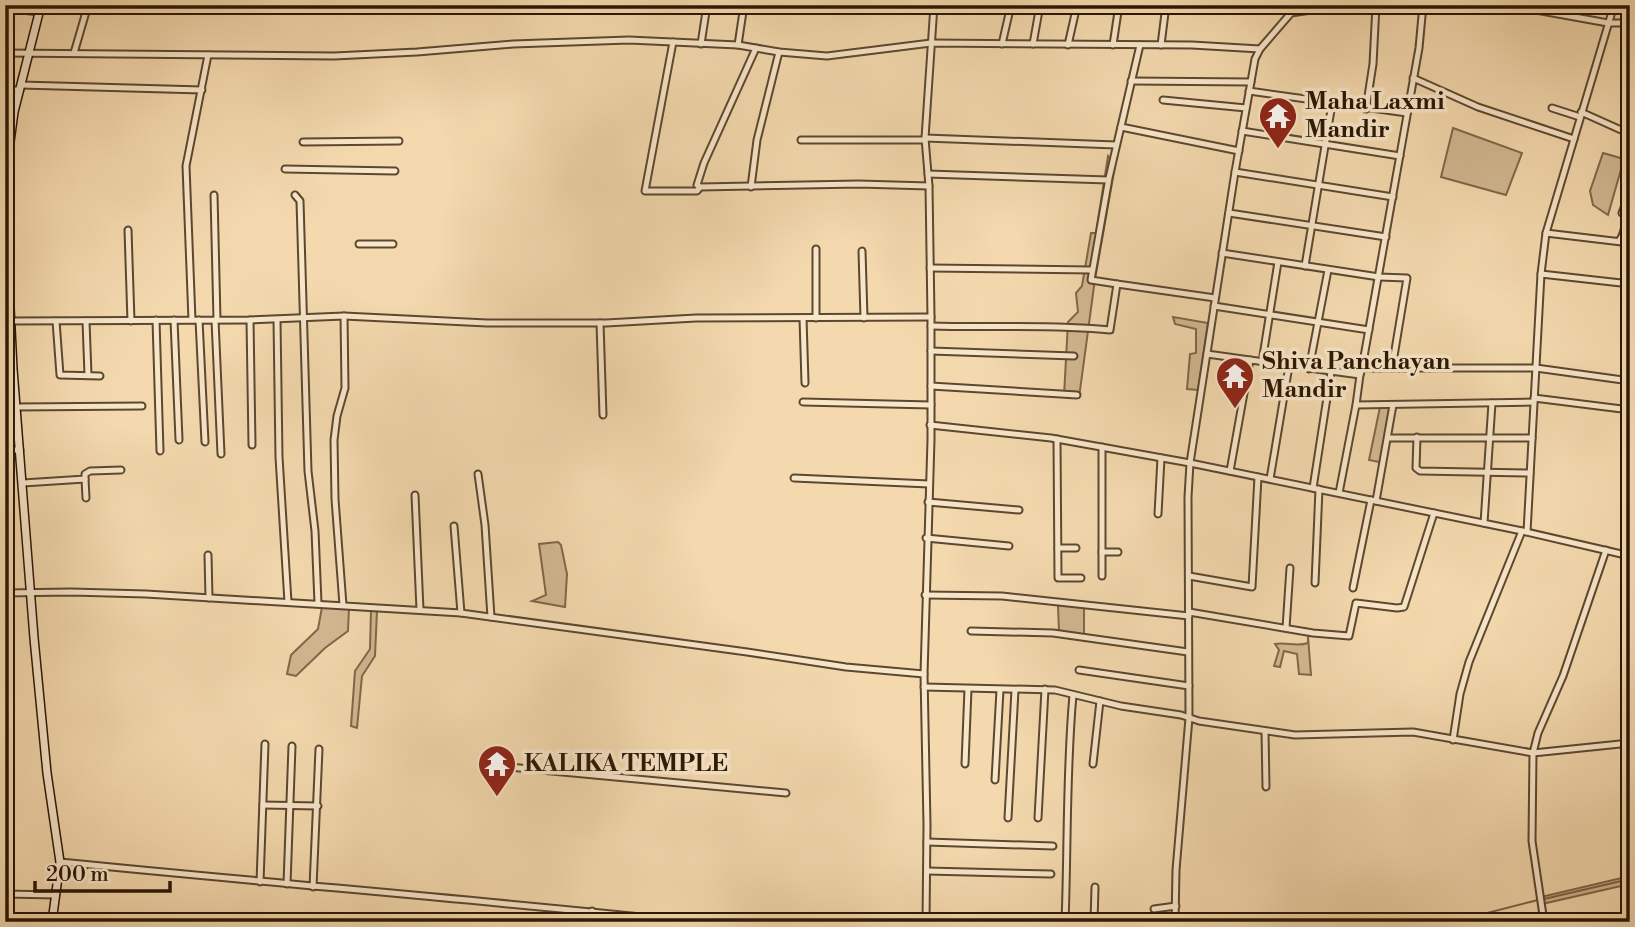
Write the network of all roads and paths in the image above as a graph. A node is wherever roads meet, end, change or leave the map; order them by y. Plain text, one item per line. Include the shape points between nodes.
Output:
1 (88, 5) edge
2 (707, 5) edge
3 (744, 5) edge
4 (934, 5) edge
5 (1011, 5) edge
6 (1040, 5) edge
7 (1077, 5) edge
8 (1119, 5) edge
9 (1166, 5) edge
10 (1292, 5) edge
11 (1345, 5) edge
12 (1376, 5) edge
13 (1423, 5) edge
14 (1508, 5) edge
15 (1614, 5) edge
16 (5, 8) edge
17 (40, 8) edge
18 (1546, 9) edge
19 (1291, 13) junction
20 (1608, 23) junction
21 (1630, 23) edge
22 (673, 42) junction
23 (931, 43) junction
24 (701, 44) junction
25 (1002, 44) junction
26 (1033, 44) junction
27 (738, 45) junction
28 (1068, 45) junction
29 (1140, 45) junction
30 (1161, 45) junction
31 (1113, 46) junction
32 (756, 48) junction
33 (1260, 49) junction
34 (29, 52) junction
35 (779, 52) junction
36 (5, 53) edge
37 (74, 54) junction
38 (208, 55) junction
39 (1413, 78) junction
40 (1131, 81) junction
41 (1251, 82) junction
42 (20, 87) junction
43 (5, 90) edge
44 (202, 90) junction
45 (1250, 91) junction
46 (1163, 100) dead end
47 (1332, 104) junction
48 (1246, 108) junction
49 (1552, 108) dead end
50 (1366, 109) junction
51 (1406, 113) junction
52 (1581, 114) junction
53 (1121, 127) junction
54 (1242, 131) junction
55 (1630, 134) edge
56 (925, 139) junction
57 (1574, 139) junction
58 (801, 140) dead end
59 (399, 141) dead end
60 (303, 142) dead end
61 (1116, 145) junction
62 (1325, 145) junction
63 (1239, 151) junction
64 (1400, 156) junction
65 (285, 169) dead end
66 (395, 171) dead end
67 (1235, 172) junction
68 (928, 174) junction
69 (5, 179) edge
70 (1108, 180) junction
71 (929, 186) junction
72 (700, 187) junction
73 (751, 187) junction
74 (1318, 187) junction
75 (1630, 193) edge
76 (295, 194) dead end
77 (215, 195) dead end
78 (1393, 197) junction
79 (5, 207) edge
80 (1229, 213) junction
81 (1630, 216) edge
82 (6, 221) edge
83 (1311, 226) junction
84 (128, 230) dead end
85 (1546, 233) junction
86 (1386, 237) junction
87 (1618, 241) junction
88 (1630, 243) edge
89 (359, 244) dead end
90 (393, 244) dead end
91 (816, 249) dead end
92 (862, 251) dead end
93 (1223, 253) junction
94 (1278, 262) junction
95 (1305, 266) junction
96 (930, 268) junction
97 (7, 269) edge
98 (1092, 270) junction
99 (1328, 270) junction
100 (1541, 274) junction
101 (1379, 277) junction
102 (1117, 284) junction
103 (1630, 284) edge
104 (1216, 299) junction
105 (1214, 306) junction
106 (1269, 314) junction
107 (8, 316) edge
108 (344, 316) junction
109 (931, 317) junction
110 (304, 318) junction
111 (803, 318) junction
112 (816, 318) junction
113 (864, 318) junction
114 (156, 320) junction
115 (174, 320) junction
116 (195, 320) junction
117 (216, 320) junction
118 (250, 320) junction
119 (277, 320) junction
120 (56, 321) junction
121 (86, 321) junction
122 (131, 321) junction
123 (1317, 321) junction
124 (600, 323) junction
125 (931, 326) junction
126 (1369, 330) junction
127 (931, 351) junction
128 (1207, 354) junction
129 (1074, 356) dead end
130 (1250, 360) junction
131 (1262, 362) junction
132 (1289, 366) junction
133 (1392, 368) junction
134 (1536, 368) junction
135 (9, 369) edge
136 (1309, 369) junction
137 (1331, 372) junction
138 (1361, 372) junction
139 (88, 375) junction
140 (100, 376) dead end
141 (1630, 381) edge
142 (805, 383) dead end
143 (931, 386) junction
144 (1077, 395) dead end
145 (1534, 400) junction
146 (803, 402) dead end
147 (1492, 403) junction
148 (931, 405) junction
149 (1356, 405) junction
150 (1393, 405) junction
151 (142, 406) dead end
152 (16, 407) junction
153 (1630, 410) edge
154 (603, 415) dead end
155 (930, 425) junction
156 (1417, 437) junction
157 (1490, 437) junction
158 (1388, 438) junction
159 (1532, 438) junction
160 (1057, 439) junction
161 (179, 440) dead end
162 (205, 442) dead end
163 (252, 445) dead end
164 (1102, 447) junction
165 (5, 450) edge
166 (20, 450) junction
167 (160, 451) dead end
168 (221, 454) dead end
169 (1161, 457) junction
170 (1190, 463) junction
171 (121, 470) dead end
172 (1230, 471) junction
173 (1488, 473) junction
174 (1530, 473) junction
175 (478, 474) dead end
176 (1258, 477) junction
177 (794, 478) dead end
178 (1270, 479) junction
179 (85, 480) junction
180 (23, 483) junction
181 (929, 484) junction
182 (1316, 488) junction
183 (1339, 493) junction
184 (415, 495) dead end
185 (86, 498) dead end
186 (1373, 500) junction
187 (928, 502) junction
188 (1019, 510) dead end
189 (1434, 513) junction
190 (1158, 514) dead end
191 (1484, 523) junction
192 (454, 526) dead end
193 (1525, 531) junction
194 (926, 538) junction
195 (1009, 546) dead end
196 (1058, 548) junction
197 (1076, 548) dead end
198 (1606, 550) junction
199 (1102, 552) junction
200 (1118, 552) dead end
201 (208, 555) dead end
202 (1630, 556) edge
203 (1290, 568) dead end
204 (1102, 576) dead end
205 (1189, 576) junction
206 (1081, 578) dead end
207 (1315, 583) dead end
208 (1353, 588) dead end
209 (32, 592) junction
210 (5, 593) edge
211 (925, 595) junction
212 (209, 598) junction
213 (288, 603) junction
214 (318, 603) junction
215 (343, 605) junction
216 (420, 610) junction
217 (461, 614) junction
218 (1189, 614) junction
219 (491, 617) junction
220 (1286, 628) junction
221 (971, 631) dead end
222 (1188, 652) junction
223 (1079, 670) dead end
224 (924, 674) junction
225 (1189, 686) junction
226 (924, 687) junction
227 (968, 689) junction
228 (1045, 689) junction
229 (999, 690) junction
230 (1015, 690) junction
231 (1073, 695) junction
232 (1100, 701) junction
233 (1189, 718) junction
234 (1265, 731) junction
235 (1453, 740) junction
236 (1630, 743) edge
237 (265, 744) dead end
238 (292, 747) dead end
239 (319, 749) dead end
240 (1533, 753) junction
241 (965, 764) dead end
242 (1093, 764) dead end
243 (509, 767) dead end
244 (995, 780) dead end
245 (1266, 787) dead end
246 (786, 793) dead end
247 (263, 804) junction
248 (290, 805) junction
249 (318, 806) junction
250 (1008, 818) dead end
251 (1038, 818) dead end
252 (927, 842) junction
253 (1053, 846) dead end
254 (60, 862) junction
255 (927, 871) junction
256 (1051, 874) dead end
257 (260, 881) junction
258 (287, 884) junction
259 (313, 887) junction
260 (1095, 887) dead end
261 (5, 894) edge
262 (56, 895) junction
263 (1175, 906) junction
264 (1154, 909) dead end
265 (592, 911) junction
266 (620, 914) junction
267 (647, 919) edge
268 (52, 922) edge
269 (591, 922) edge
270 (620, 922) edge
271 (691, 922) edge
272 (926, 922) edge
273 (1065, 922) edge
274 (1094, 922) edge
275 (1175, 922) edge
276 (1544, 922) edge

1 - 37 street
2 - 24 street
3 - 27 street
4 - 23 street
5 - 25 street
6 - 26 street
7 - 28 street
8 - 31 street
9 - 30 street
10 - 19 street
11 - 19 street
12 - 50 street
13 - 39 street
14 - 18 street
15 - 20 street
16 - 17 street
17 - 34 main road
18 - 20 street
19 - 33 street
20 - 21 street
20 - 52 street
22 - 24 street
22 - 38 street via 513,44 334,56
22 - 72 street via 645,191 697,191
23 - 25 street
23 - 35 street via 827,56
23 - 56 street
24 - 27 street
25 - 26 street
26 - 28 street
27 - 32 street
28 - 31 street
29 - 30 street
29 - 31 street
29 - 40 street
30 - 33 street
32 - 35 street
32 - 72 street via 704,163
33 - 41 street
34 - 36 street
34 - 37 street
34 - 42 main road
35 - 73 street
37 - 38 street
38 - 44 street
39 - 51 street
39 - 57 street via 1478,107
40 - 41 street
40 - 53 street
41 - 45 street
42 - 43 street
42 - 44 street
42 - 69 main road
44 - 116 street via 186,166
45 - 47 street
45 - 48 street
46 - 48 street
47 - 50 street
47 - 62 street
48 - 54 street
49 - 52 street
50 - 51 street
51 - 64 street
52 - 55 street
52 - 57 street
53 - 61 street
53 - 63 street
54 - 62 street
54 - 63 street
56 - 58 street
56 - 61 street
56 - 68 street
57 - 85 street
59 - 60 street
61 - 70 street
62 - 64 street
62 - 74 street
63 - 67 street
64 - 78 street
65 - 66 street
67 - 74 street
67 - 80 street
68 - 70 street
68 - 71 street
70 - 98 street
71 - 73 street
71 - 96 street
72 - 73 street
74 - 78 street
74 - 83 street
75 - 81 street via 1622,213
76 - 110 street via 300,200
77 - 117 street
78 - 86 street
79 - 82 main road
80 - 83 street
80 - 93 street
81 - 87 street
82 - 97 main road
83 - 86 street
83 - 95 street
84 - 122 street
85 - 87 street
85 - 100 street
86 - 101 street
87 - 88 street
89 - 90 street
91 - 112 street
92 - 113 street
93 - 94 street
93 - 104 street
94 - 95 street
94 - 106 street
95 - 99 street
96 - 98 street
96 - 109 street
97 - 107 main road
98 - 102 street via 1091,280
99 - 101 street
99 - 123 street
100 - 103 street
100 - 134 street
101 - 126 street
101 - 133 street via 1407,278
102 - 104 street
102 - 125 street via 1110,330
104 - 105 street
105 - 106 street
105 - 128 street
106 - 123 street
106 - 131 street
107 - 120 street
107 - 135 main road
108 - 110 street
108 - 124 street
108 - 215 street via 345,388 334,440
109 - 113 street
109 - 125 street
110 - 119 street
110 - 214 street via 308,471
111 - 112 street
111 - 124 street
111 - 142 street
112 - 113 street
114 - 115 street
114 - 122 street
114 - 167 street
115 - 116 street
115 - 161 street
116 - 117 street
116 - 162 street
117 - 118 street
117 - 168 street
118 - 119 street
118 - 163 street
119 - 213 street
120 - 121 street
120 - 139 street via 60,375
121 - 122 street
121 - 139 street
123 - 126 street
123 - 136 street
124 - 154 street
125 - 127 street
126 - 138 street
127 - 129 street
127 - 143 street
128 - 130 street
128 - 170 street
130 - 131 street
130 - 172 street
131 - 132 street
132 - 136 street
132 - 178 street
133 - 134 street
133 - 138 street
134 - 141 street
134 - 145 street
135 - 152 main road
136 - 137 street
137 - 138 street
137 - 182 street
138 - 149 street
139 - 140 street
143 - 144 street
143 - 148 street
145 - 147 street
145 - 153 street
145 - 159 street
146 - 148 street
147 - 150 street
147 - 157 street
148 - 155 street
149 - 150 street
149 - 183 street
150 - 158 street
151 - 152 street
152 - 166 main road
155 - 160 street
155 - 181 street
156 - 157 street
156 - 158 street
156 - 173 street via 1416,468 1420,471
157 - 159 street
157 - 173 street
158 - 186 street
159 - 174 street
160 - 164 street
160 - 196 street
164 - 169 street
164 - 199 street
165 - 166 street
166 - 180 main road
169 - 170 street
169 - 190 street
170 - 172 street
170 - 205 street
171 - 179 street via 90,471
172 - 176 street
173 - 174 street
173 - 191 street
174 - 193 street
175 - 219 street
176 - 178 street
176 - 205 street via 1252,587
177 - 181 street
178 - 182 street
179 - 180 street
179 - 185 street
180 - 209 main road
181 - 187 street
182 - 183 street
182 - 207 street
183 - 186 street
184 - 216 street
186 - 189 street
186 - 208 street
187 - 188 street
187 - 194 street
189 - 191 street
189 - 220 street via 1404,607 1356,603 1351,633 1345,637
191 - 193 street
192 - 217 street
193 - 198 street
193 - 235 street via 1469,662
194 - 195 street
194 - 211 street
196 - 197 street
196 - 206 street via 1058,578
198 - 202 street
198 - 240 street
199 - 200 street
199 - 204 street
201 - 212 street
203 - 220 street
205 - 218 street
209 - 210 street
209 - 212 street
209 - 254 main road via 45,757
211 - 218 street via 1002,596
211 - 224 street
212 - 213 street
213 - 214 street
214 - 215 street
215 - 216 street
216 - 217 street
217 - 219 street
218 - 220 street
218 - 222 street
219 - 224 street
221 - 222 street via 1054,634
222 - 225 street
223 - 225 street
224 - 226 street
225 - 233 street
226 - 227 street
226 - 252 street
227 - 229 street
227 - 241 street
228 - 230 street
228 - 231 street
228 - 251 street
229 - 230 street
229 - 244 street
230 - 250 street
231 - 232 street
231 - 273 street via 1066,787
232 - 233 street
232 - 242 street
233 - 234 street
233 - 263 street
234 - 235 street via 1315,735 1413,732
234 - 245 street
235 - 240 street
236 - 240 street
237 - 247 street
238 - 248 street
239 - 249 street
240 - 276 street via 1532,841
243 - 246 street
247 - 248 street
247 - 257 street
248 - 249 street
248 - 258 street
249 - 259 street
252 - 253 street
252 - 255 street
254 - 257 street
254 - 262 main road
255 - 256 street
255 - 272 street
257 - 258 street
258 - 259 street
259 - 265 street
260 - 274 street
261 - 262 street
262 - 268 main road
263 - 264 street
263 - 275 street
265 - 266 street
265 - 269 street
266 - 267 street
266 - 270 street
267 - 271 street

